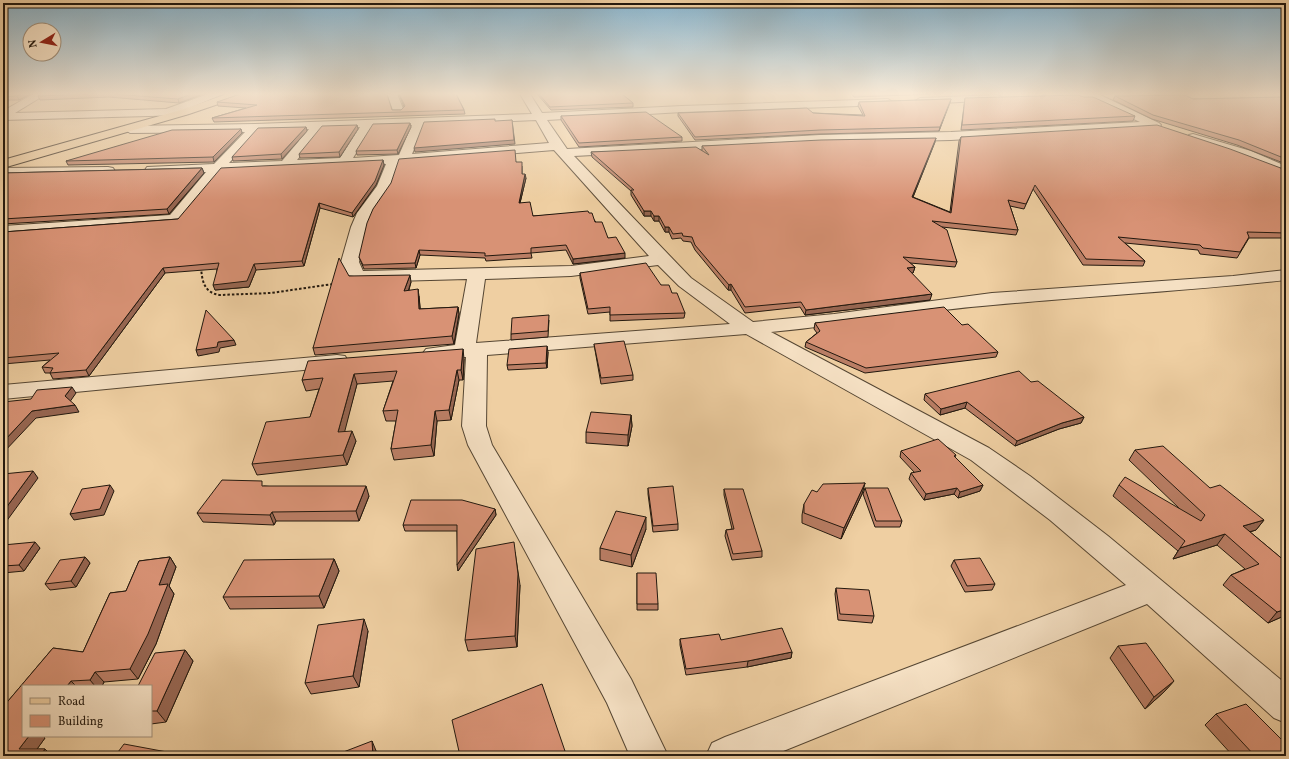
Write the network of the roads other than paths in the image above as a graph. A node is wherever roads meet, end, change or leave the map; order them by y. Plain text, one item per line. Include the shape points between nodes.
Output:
1 (128, 129) edge
2 (254, 129) edge
3 (315, 129) edge
4 (365, 129) edge
5 (415, 129) edge
6 (547, 129) edge
7 (1073, 129) edge
8 (1168, 129) edge
9 (560, 149) junction
10 (399, 159) junction
11 (345, 161) junction
12 (3, 164) edge
13 (287, 164) junction
14 (218, 167) junction
15 (122, 170) edge
16 (136, 170) edge
17 (1286, 171) edge
18 (3, 172) edge
19 (3, 232) edge
20 (662, 259) junction
21 (477, 274) junction
22 (1286, 275) edge
23 (749, 328) junction
24 (470, 350) junction
25 (416, 355) edge
26 (360, 359) edge
27 (3, 392) edge
28 (1151, 589) junction
29 (1286, 706) edge
30 (649, 756) edge
31 (725, 756) edge

1 - 12 main road
2 - 14 street
3 - 13 street
4 - 11 street
5 - 10 street
6 - 9 street
7 - 9 street
8 - 17 street via 1246,154
9 - 10 street
9 - 20 street
10 - 11 street
10 - 21 street via 358,227 350,262 357,277
11 - 13 street
13 - 14 street
14 - 16 street
14 - 19 street via 186,202 175,219
15 - 18 street
20 - 21 street via 589,269
20 - 23 street via 685,282
21 - 24 street
22 - 23 street via 992,299 834,320
23 - 24 street
23 - 28 street via 980,454 1063,515
24 - 25 street
24 - 30 street via 474,426 480,445 619,691
26 - 27 street
28 - 29 street
28 - 31 street

